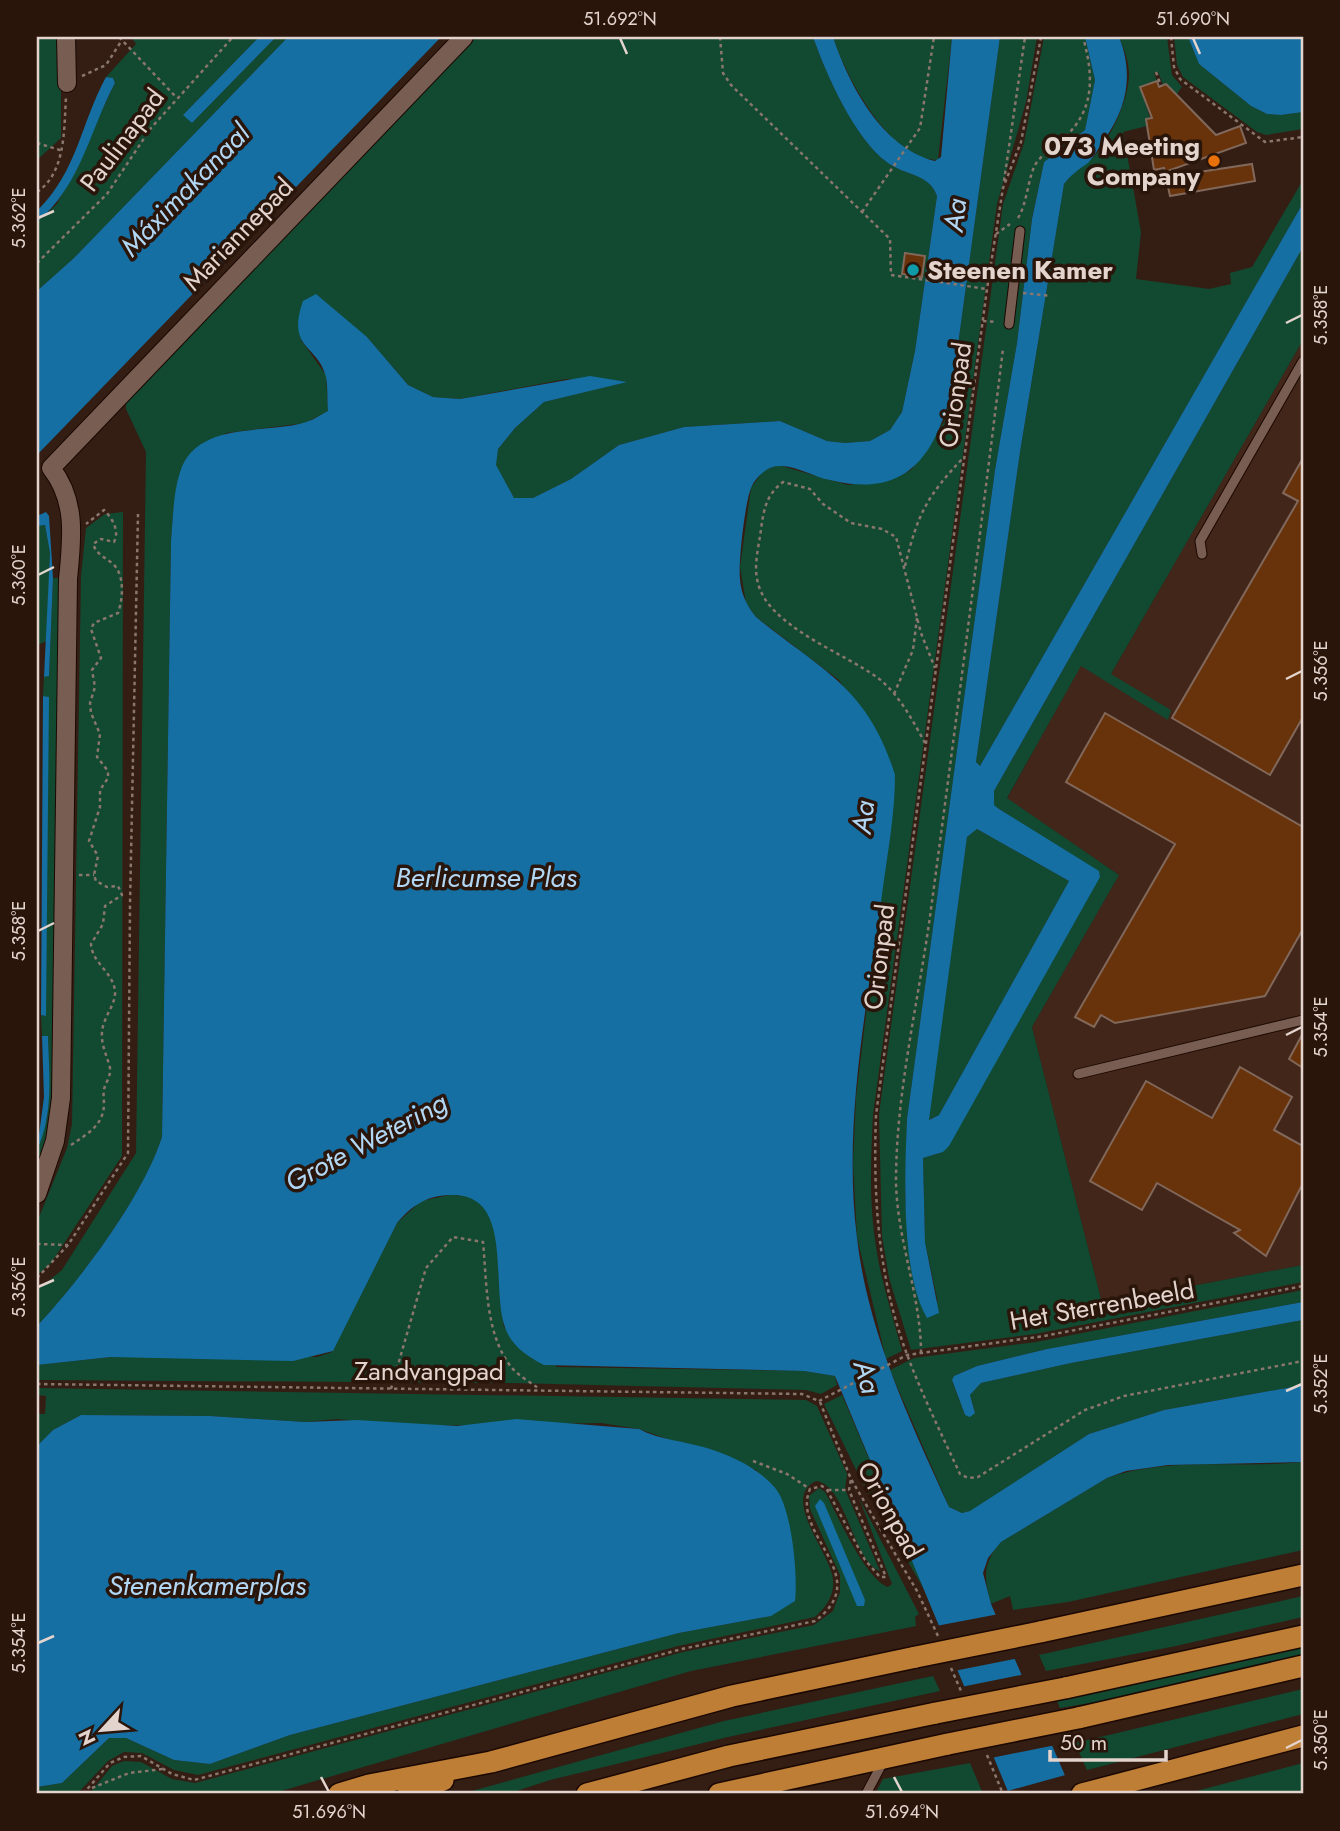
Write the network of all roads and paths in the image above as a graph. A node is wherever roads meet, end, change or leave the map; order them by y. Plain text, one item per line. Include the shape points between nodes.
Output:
1 (66, 37) edge
2 (233, 37) edge
3 (464, 37) edge
4 (720, 37) edge
5 (934, 37) edge
6 (1025, 37) edge
7 (1041, 37) edge
8 (1083, 37) edge
9 (1171, 37) edge
10 (120, 38) edge
11 (1156, 72) dead end
12 (67, 83) junction
13 (1161, 86) dead end
14 (176, 97) junction
15 (1303, 137) edge
16 (37, 143) edge
17 (63, 151) junction
18 (1003, 188) junction
19 (37, 192) edge
20 (862, 212) junction
21 (1020, 231) dead end
22 (996, 234) junction
23 (37, 263) edge
24 (987, 289) junction
25 (1013, 292) junction
26 (1051, 296) dead end
27 (1009, 324) dead end
28 (1003, 349) dead end
29 (1303, 361) edge
30 (965, 457) junction
31 (138, 514) dead end
32 (71, 540) junction
33 (1202, 554) dead end
34 (905, 569) junction
35 (917, 615) junction
36 (936, 669) junction
37 (894, 694) junction
38 (925, 743) junction
39 (122, 895) junction
40 (130, 905) junction
41 (1303, 1020) edge
42 (1078, 1074) dead end
43 (49, 1161) junction
44 (37, 1194) edge
45 (37, 1244) edge
46 (68, 1245) junction
47 (37, 1278) edge
48 (1303, 1286) edge
49 (921, 1353) junction
50 (907, 1355) junction
51 (1303, 1361) edge
52 (37, 1384) edge
53 (391, 1389) junction
54 (539, 1389) junction
55 (820, 1401) junction
56 (753, 1461) dead end
57 (851, 1479) junction
58 (810, 1489) junction
59 (827, 1490) junction
60 (849, 1490) junction
61 (1303, 1575) edge
62 (1303, 1636) edge
63 (942, 1646) dead end
64 (947, 1658) dead end
65 (1303, 1666) edge
66 (962, 1695) dead end
67 (1303, 1736) edge
68 (983, 1745) dead end
69 (886, 1758) junction
70 (491, 1762) junction
71 (163, 1769) junction
72 (89, 1789) junction
73 (83, 1794) edge
74 (339, 1794) edge
75 (408, 1794) edge
76 (587, 1794) edge
77 (719, 1794) edge
78 (866, 1794) edge
79 (1003, 1794) edge
80 (1082, 1794) edge

1 - 12 street
2 - 14 path, Paulinapad
3 - 32 street, Mariannepad via 51,468 69,498
4 - 20 path via 723,73 731,85
5 - 20 path via 920,128
6 - 18 path
7 - 18 path, Orionpad via 1021,142
8 - 22 path via 1092,93 1068,134 1035,164 1026,205 1018,218
9 - 15 path via 1180,79 1265,142
10 - 12 path via 106,65
10 - 14 path
11 - 13 path
12 - 17 path
14 - 23 path, Paulinapad via 107,194
16 - 17 path
17 - 19 path
18 - 22 path, Orionpad
20 - 24 path via 890,239 891,275
21 - 25 lane
22 - 24 path, Orionpad
24 - 30 path, Orionpad
25 - 26 path
25 - 27 lane
28 - 49 path via 900,1109 900,1236
29 - 33 lane via 1200,541
30 - 34 path via 934,489 914,528
30 - 36 path, Orionpad
31 - 40 path
32 - 39 path via 104,510 117,534 114,542 102,539 93,544 116,566 122,595 118,613 94,623 91,629 101,658 92,670 91,713 100,734 97,757 108,778 100,790 100,807 89,841 98,856 96,881 118,886
32 - 43 street via 61,1098
34 - 35 path
34 - 37 path via 895,537 881,528 851,523 810,489 783,482 766,499 756,565 762,597 792,625 879,679
35 - 36 path
35 - 37 path via 914,650
36 - 38 path, Orionpad
37 - 38 path
38 - 50 path, Orionpad via 875,1159 878,1237
39 - 40 path
39 - 43 path via 105,906 103,925 91,944 95,960 115,991 102,1032 110,1071 103,1091 102,1118 94,1130
40 - 46 path via 128,1153
41 - 42 lane
43 - 44 street
45 - 46 path
46 - 47 path
48 - 49 path, Het Sterrenbeeld via 1044,1336
49 - 50 path, Het Sterrenbeeld
50 - 51 path, Orionpad via 960,1474 968,1478 978,1477 1085,1410 1111,1400
50 - 55 path
52 - 53 path, Zandvangpad
53 - 54 path, Zandvangpad
53 - 54 path via 426,1268 453,1237 483,1242 497,1342 513,1369
54 - 55 path, Zandvangpad via 802,1394
55 - 57 path, Orionpad
56 - 58 path via 788,1474
57 - 60 path
57 - 63 path, Orionpad via 917,1591
58 - 59 path via 822,1486
58 - 71 path via 805,1500 808,1512 837,1575 830,1609 815,1621 682,1649 194,1780
59 - 60 path
59 - 60 path via 865,1560 880,1577 886,1577
61 - 70 highway, bridge via 732,1696
62 - 76 highway, bridge via 729,1756
64 - 66 path
65 - 69 highway, bridge
67 - 80 highway
68 - 79 path
69 - 77 highway
69 - 78 lane
70 - 74 highway
70 - 75 highway
71 - 72 path via 129,1773
71 - 72 path via 141,1756 124,1756 110,1763
72 - 73 path

